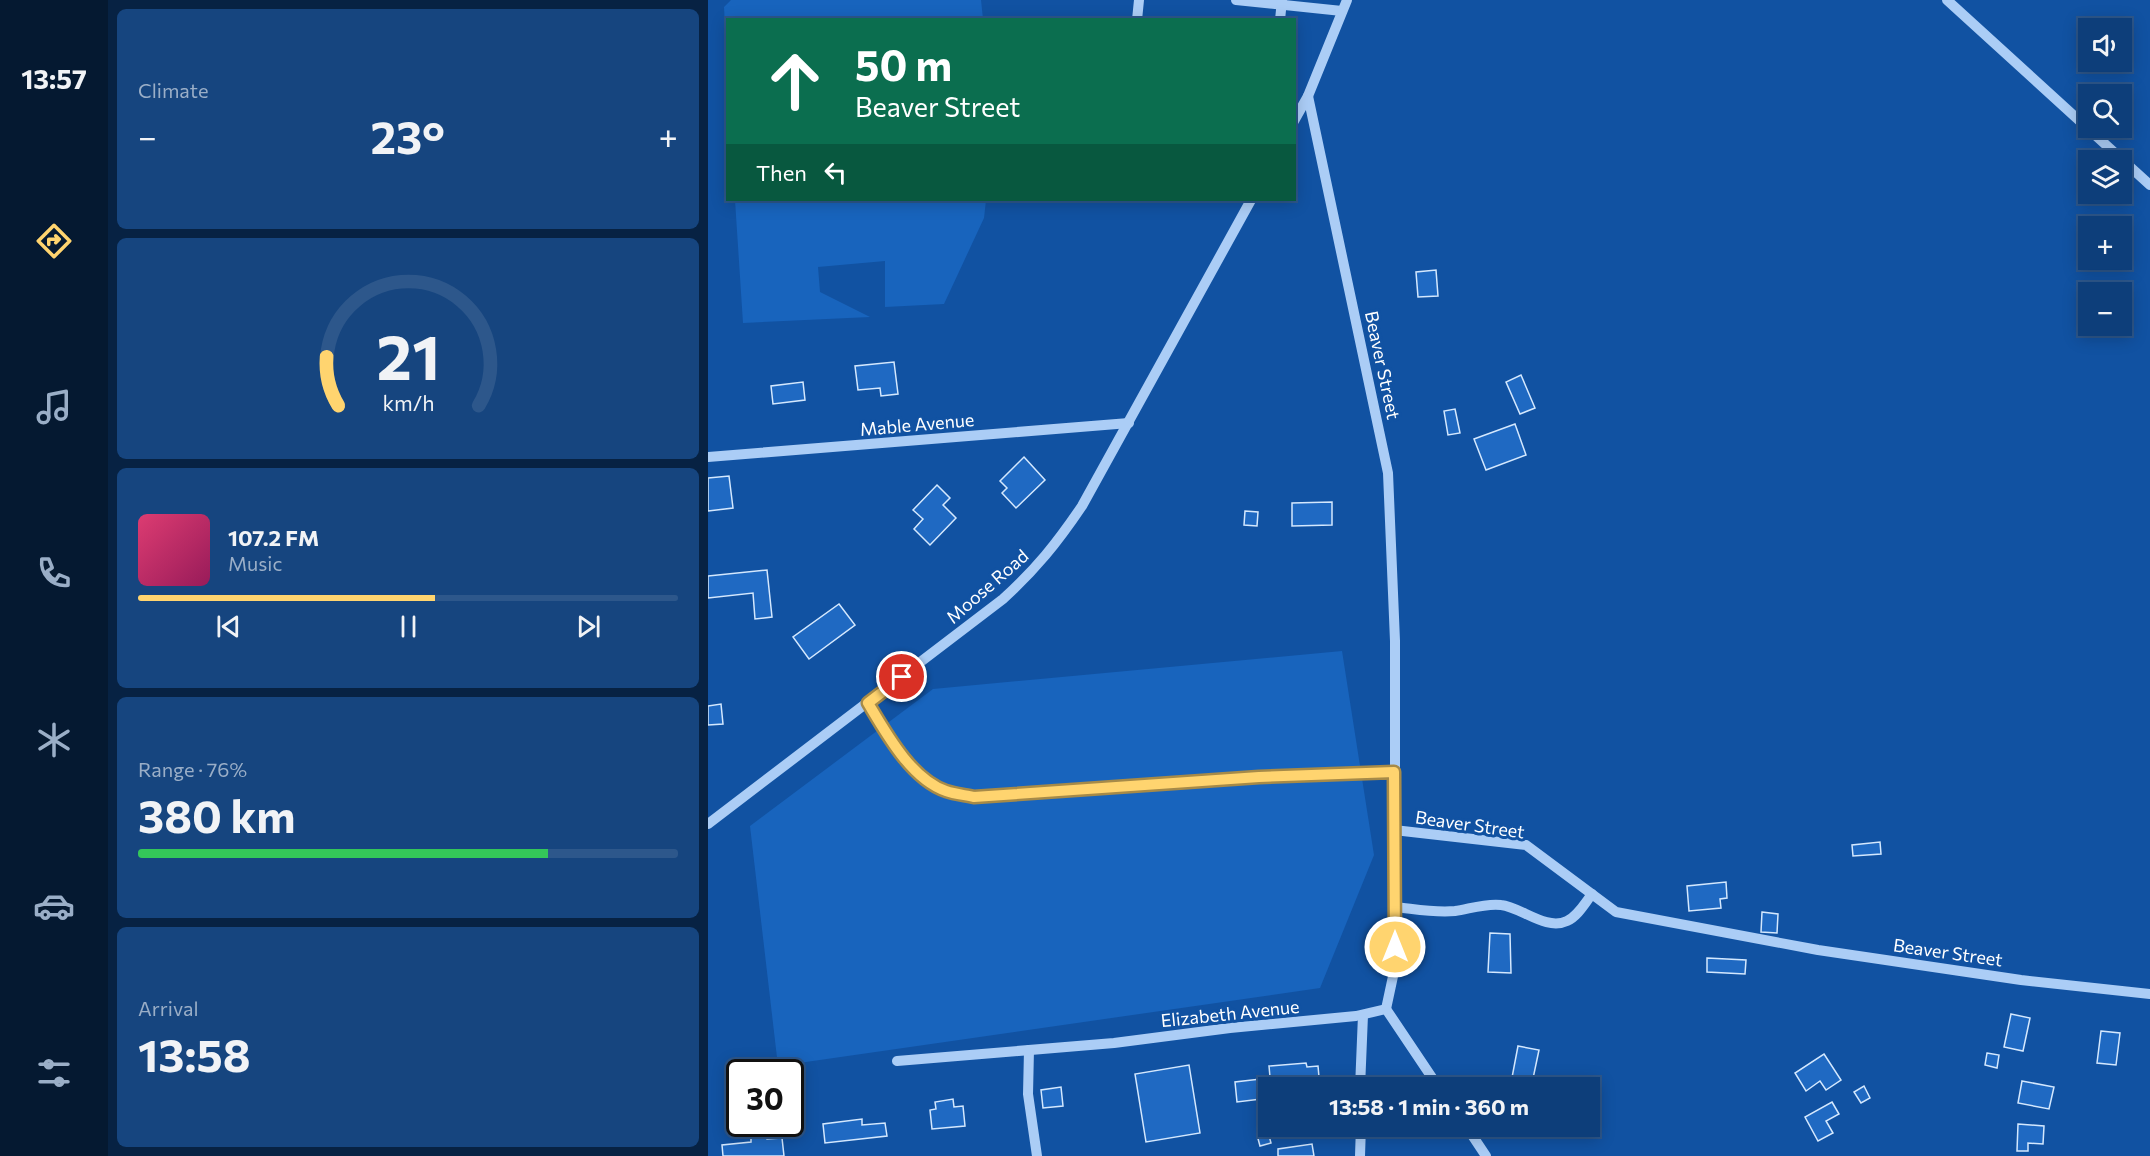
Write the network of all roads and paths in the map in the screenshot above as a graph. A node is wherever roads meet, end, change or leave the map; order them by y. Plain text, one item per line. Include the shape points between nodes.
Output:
1 (1139, 0) edge
2 (1236, 0) edge
3 (1947, 0) edge
4 (1282, 2) edge
5 (1345, 5) edge
6 (1137, 18) edge
7 (1280, 18) edge
8 (1308, 96) junction
9 (1296, 117) edge
10 (2150, 185) edge
11 (1250, 201) edge
12 (1129, 423) junction
13 (708, 457) edge
14 (868, 703) junction
15 (1394, 772) junction
16 (708, 824) edge
17 (1394, 830) junction
18 (1592, 894) junction
19 (1395, 907) junction
20 (2150, 994) edge
21 (1386, 1009) junction
22 (1363, 1015) junction
23 (1029, 1050) junction
24 (897, 1061) dead end
25 (1360, 1077) edge
26 (1432, 1077) edge
27 (1361, 1137) edge
28 (1473, 1137) edge
29 (1037, 1156) edge
30 (1360, 1156) edge
31 (1486, 1156) edge

1 - 6 street
2 - 4 street
3 - 10 street
4 - 5 street
4 - 7 street
5 - 8 street
8 - 9 street
8 - 15 street, Beaver Street via 1388,472 1395,641
11 - 12 street, Moose Road
12 - 13 street, Mable Avenue
12 - 14 street, Moose Road via 1082,507 1033,571 1003,599
14 - 15 street via 892,741 922,777 945,791 974,797 1259,777
14 - 16 street, Moose Road
15 - 17 street, Beaver Street
17 - 18 street, Beaver Street via 1526,845
17 - 19 street
18 - 19 street via 1580,911 1566,921 1553,922 1498,904 1438,912
18 - 20 street, Beaver Street via 1616,912 1818,950 2021,980
19 - 21 street via 1395,967
21 - 22 street, Elizabeth Avenue
21 - 26 street
22 - 23 street, Elizabeth Avenue
22 - 25 street
23 - 24 street, Elizabeth Avenue
23 - 29 street via 1028,1094
27 - 30 street
28 - 31 street

